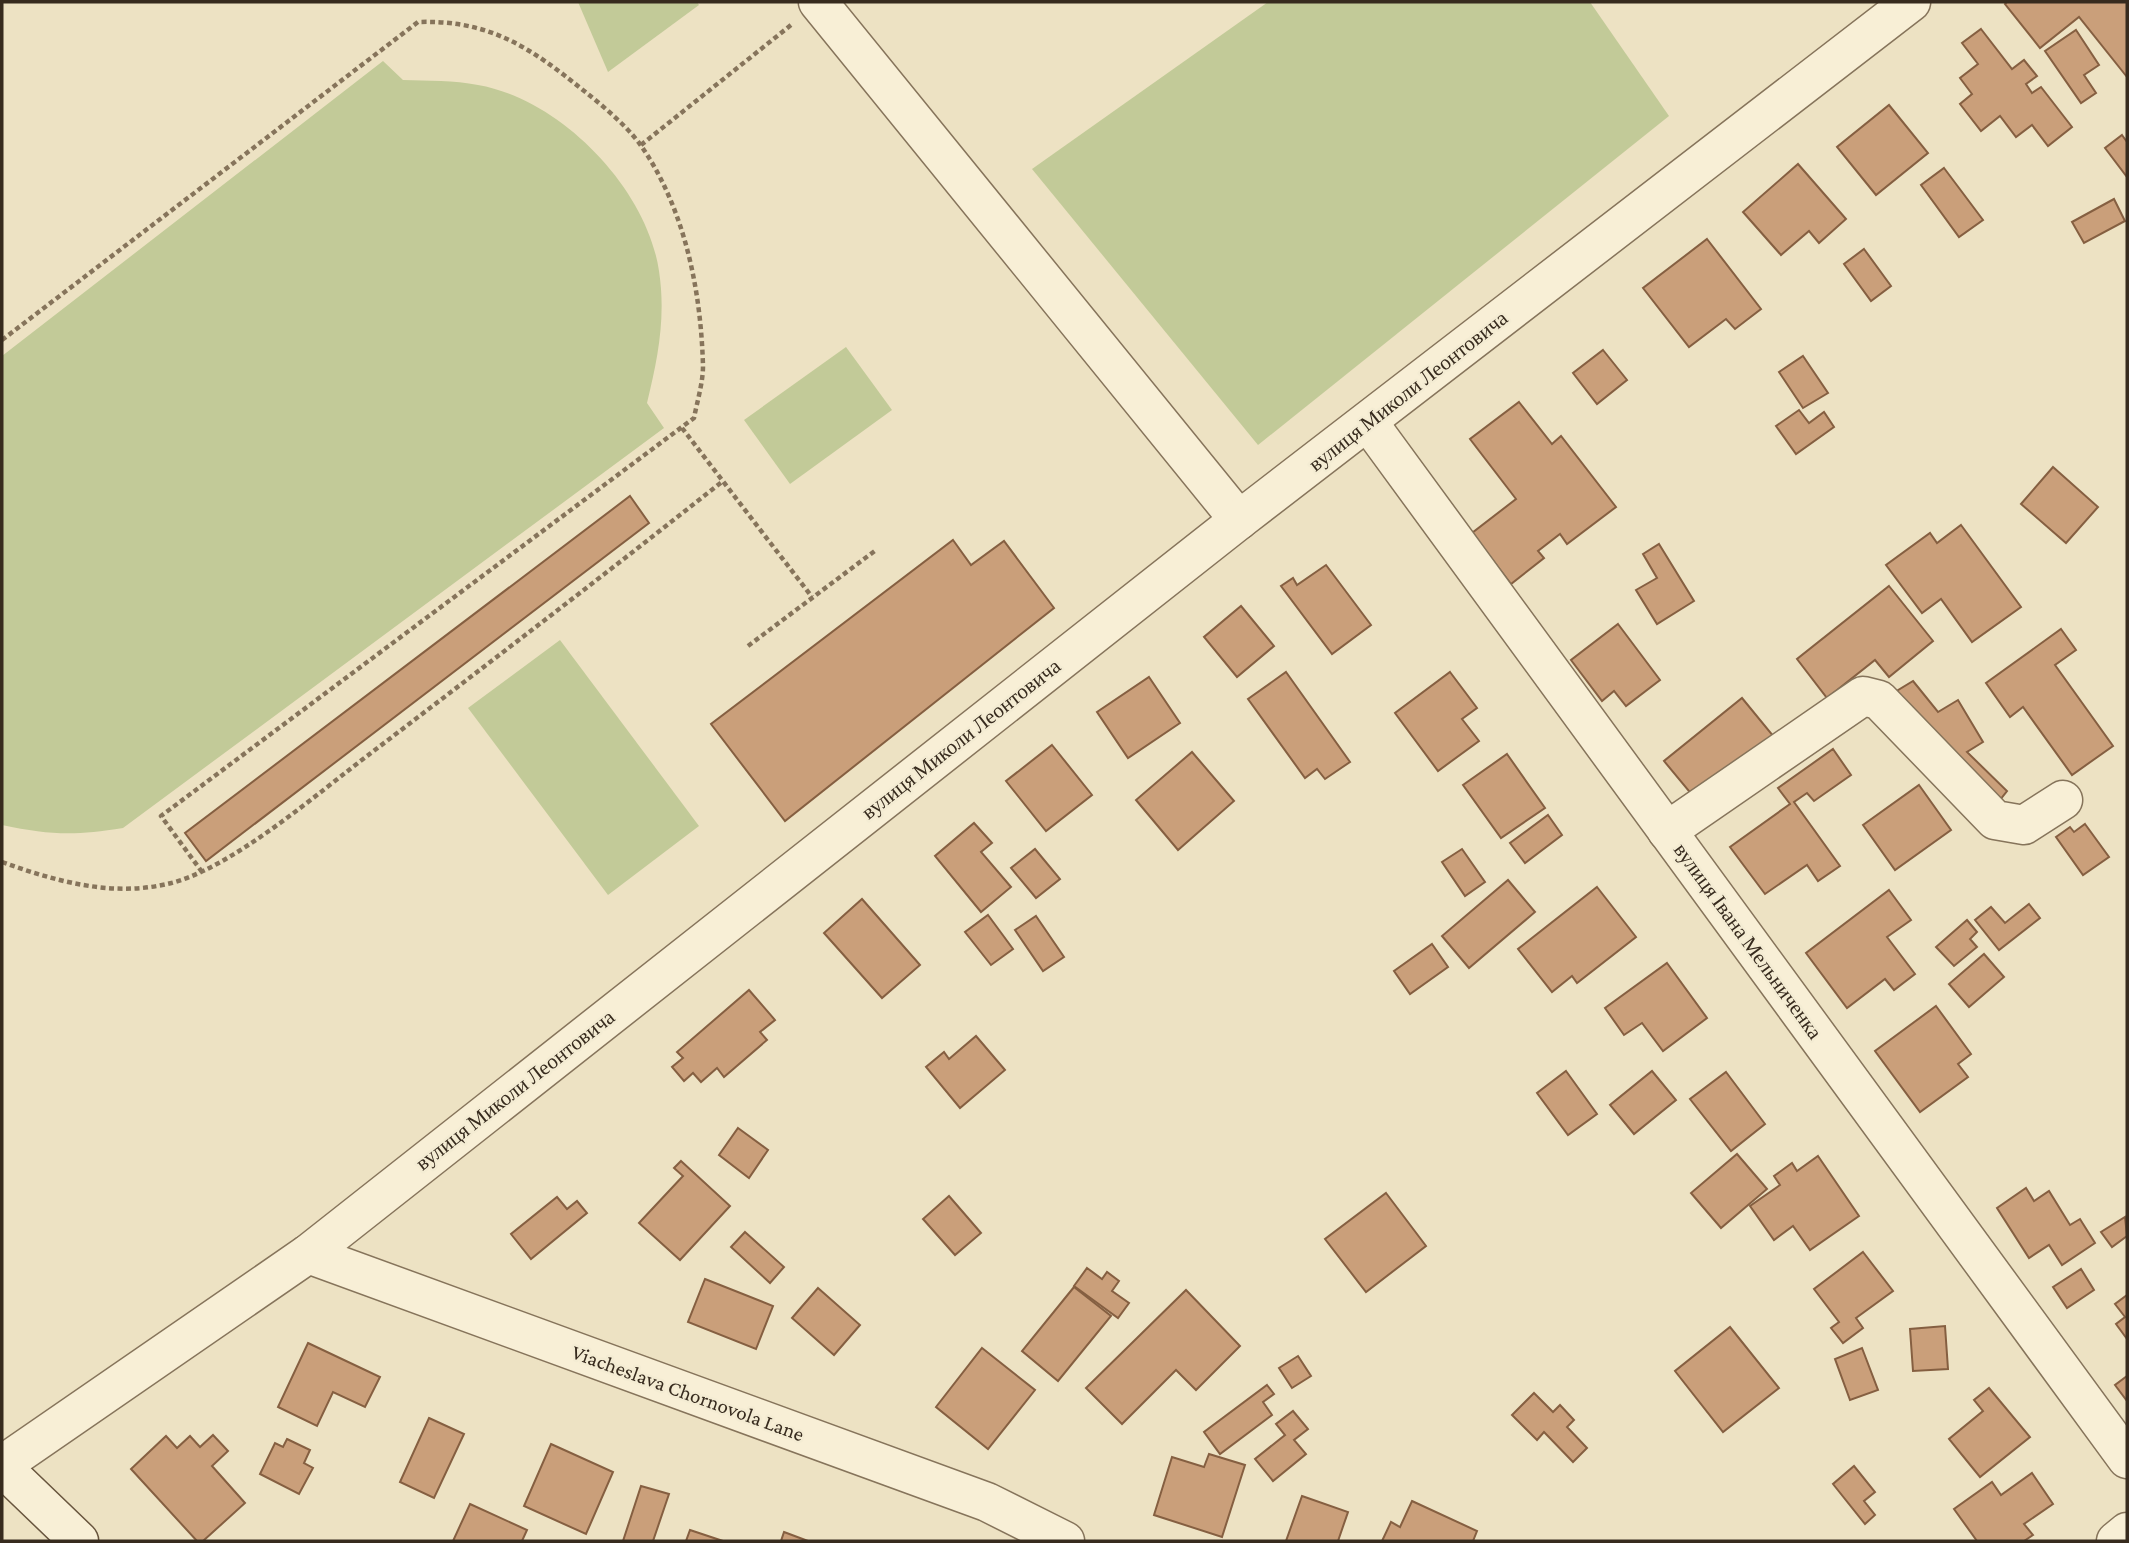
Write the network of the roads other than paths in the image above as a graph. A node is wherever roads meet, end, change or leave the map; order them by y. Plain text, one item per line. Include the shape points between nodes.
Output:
1 (818, 2) edge
2 (1911, 2) edge
3 (1368, 422) junction
4 (1239, 520) junction
5 (2063, 800) dead end
6 (1667, 831) junction
7 (308, 1254) junction
8 (2127, 1460) edge
9 (2, 1466) edge
10 (2127, 1532) edge
11 (79, 1541) edge
12 (1065, 1541) edge
13 (2116, 1541) edge

1 - 4 street
2 - 3 street, вулиця Миколи Леонтовича
3 - 4 street, вулиця Миколи Леонтовича
3 - 6 street, вулиця Івана Мельниченка
4 - 7 street, вулиця Миколи Леонтовича
5 - 6 street via 2024,825 1995,820 1879,700 1863,696
6 - 8 street, вулиця Івана Мельниченка
7 - 9 street, вулиця Миколи Леонтовича
7 - 12 street, Viacheslava Chornovola Lane via 987,1502
9 - 11 street
10 - 13 street

